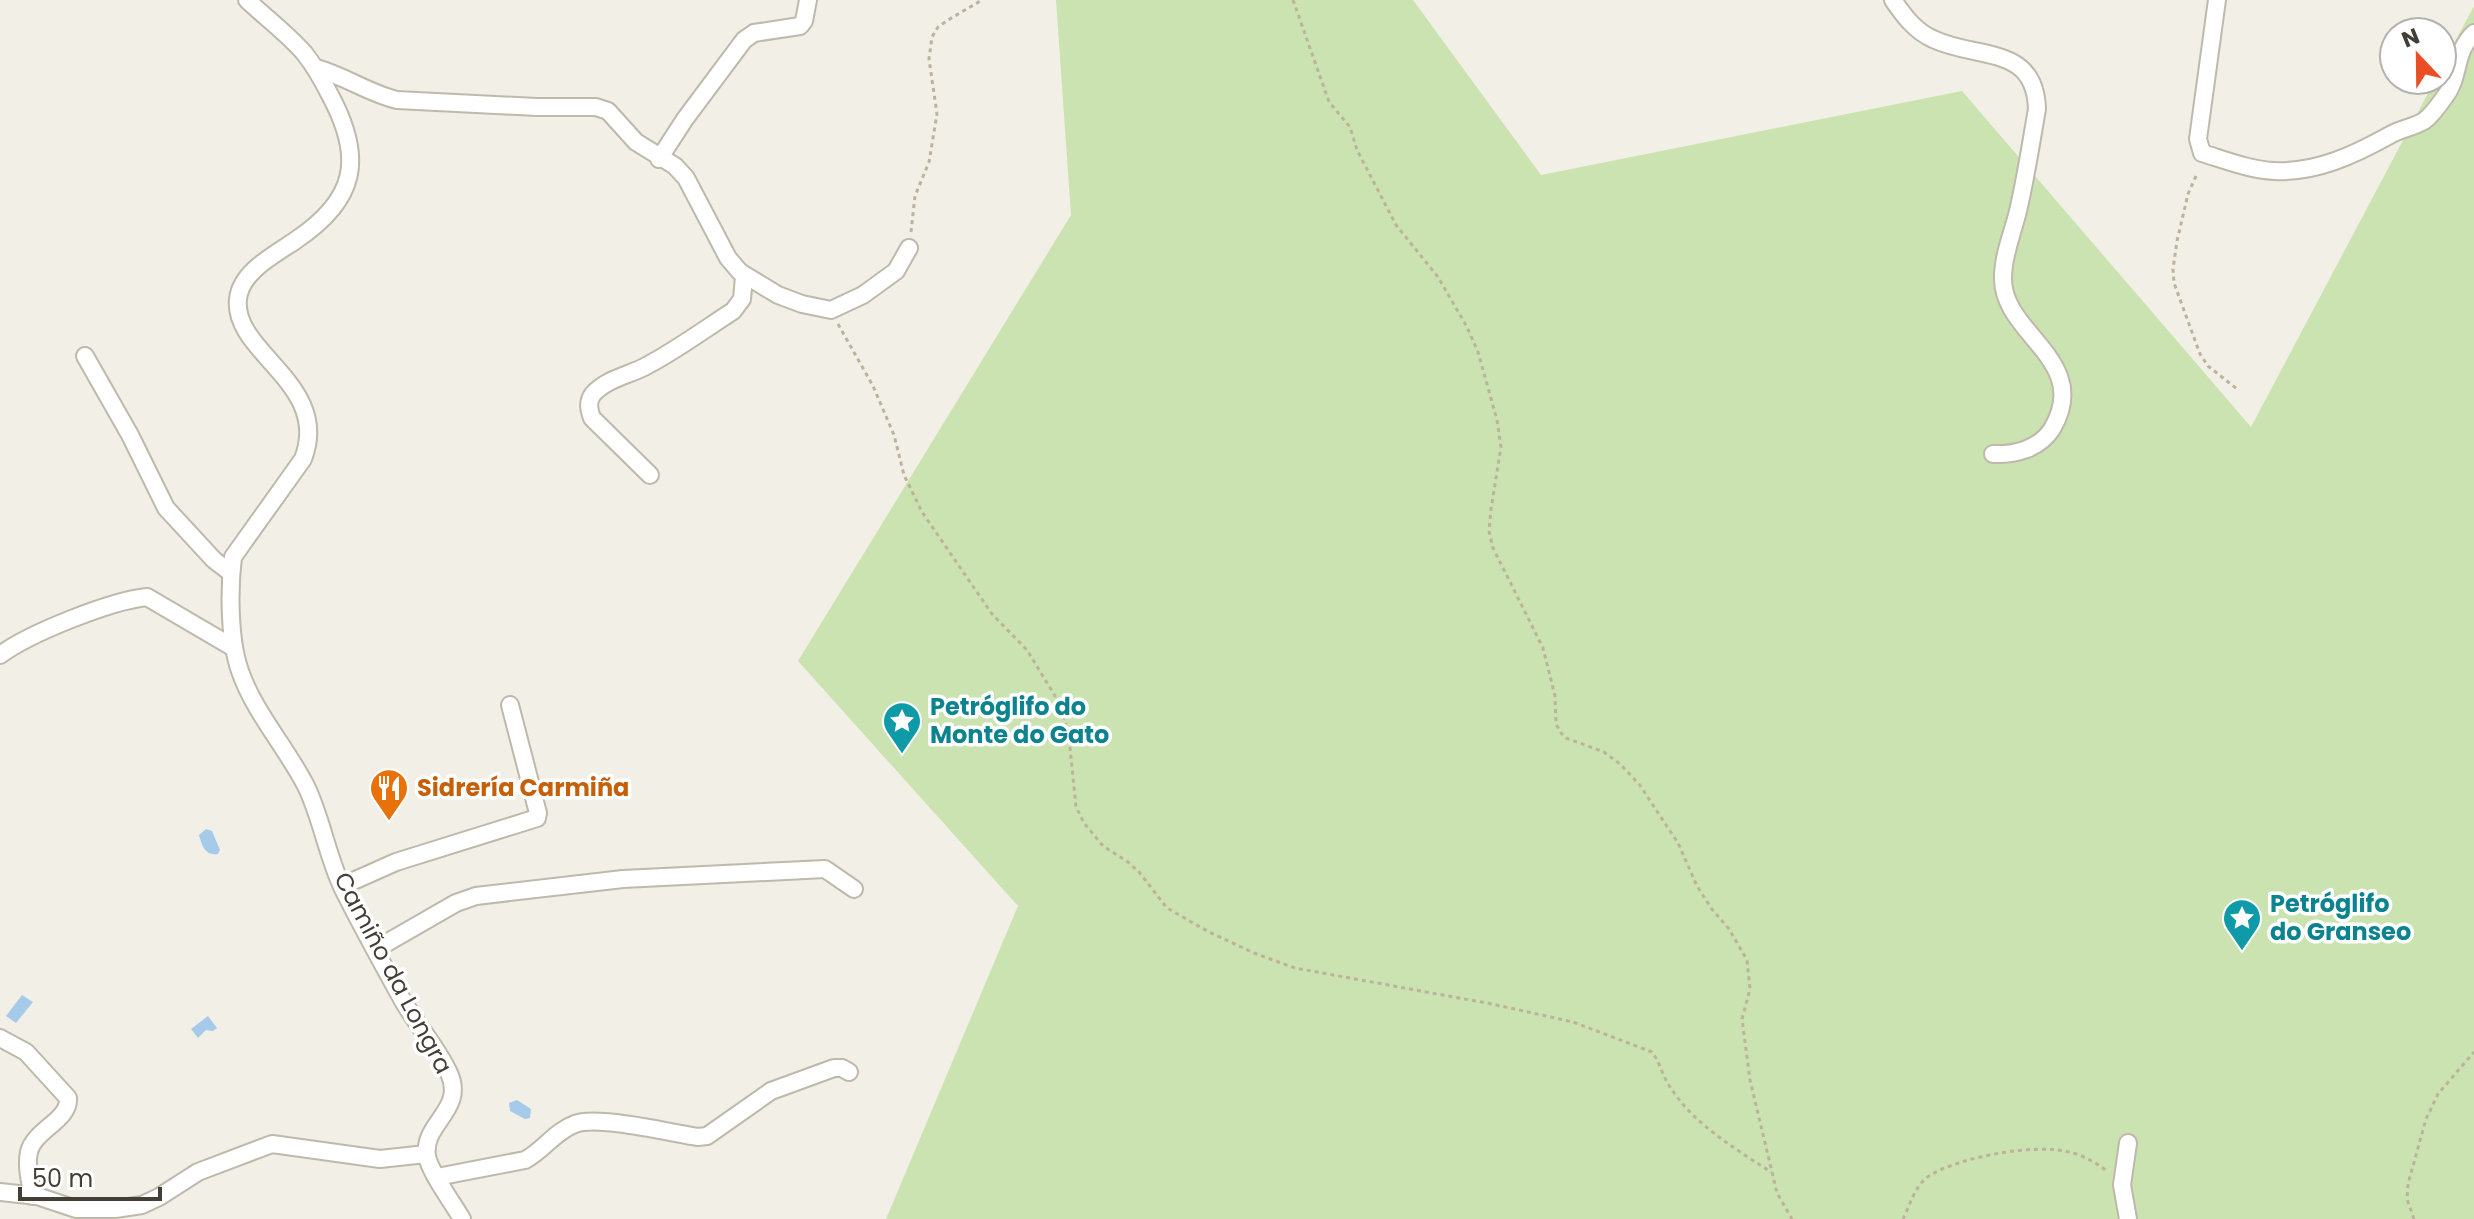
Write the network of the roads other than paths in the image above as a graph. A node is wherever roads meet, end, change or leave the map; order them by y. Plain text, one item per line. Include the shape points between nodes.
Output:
1 (247, 0) edge
2 (808, 0) edge
3 (1893, 0) edge
4 (2217, 0) edge
5 (2474, 33) edge
6 (316, 68) junction
7 (659, 159) junction
8 (909, 248) road end
9 (744, 277) junction
10 (85, 356) dead end
11 (1993, 454) dead end
12 (650, 475) dead end
13 (231, 573) junction
14 (234, 648) junction
15 (0, 655) edge
16 (510, 705) dead end
17 (342, 886) junction
18 (854, 889) dead end
19 (376, 949) junction
20 (0, 1038) edge
21 (849, 1072) dead end
22 (2128, 1143) dead end
23 (426, 1154) junction
24 (437, 1177) junction
25 (0, 1192) edge
26 (33, 1196) junction
27 (462, 1219) edge
28 (2128, 1219) edge

1 - 6 street, Camiño da Longra
2 - 7 street via 800,26 754,33 744,40
3 - 11 street via 1921,32 2023,67 2034,83 2037,109 2003,287 2013,311 2051,359 2062,405 2048,434 2035,445 2009,455
4 - 5 street via 2200,147 2202,153 2274,171 2337,161 2424,121 2454,83 2458,56
6 - 7 street via 397,100 596,107 608,111
6 - 13 street, Camiño da Longra via 350,141 347,185 324,218 262,263 238,297 248,331 307,414 310,442 242,541
7 - 9 street via 686,178 728,258
8 - 9 street via 904,262 881,284 831,310 778,295
9 - 12 street via 742,299 733,311 645,367 617,378 591,399 592,418
10 - 13 street via 166,508
13 - 14 street, Camiño da Longra
14 - 15 street via 147,597 67,622
14 - 17 street, Camiño da Longra via 253,700 307,789
16 - 17 street via 537,818 396,862
17 - 19 street, Camiño da Longra
18 - 19 street via 825,869 623,879 476,896
19 - 23 street, Camiño da Longra via 454,1088
20 - 26 street via 26,1052 68,1098 66,1111 29,1148
21 - 24 street via 834,1068 771,1091 707,1136 591,1120 564,1129 525,1160
22 - 28 street via 2122,1185
23 - 24 street
23 - 26 street via 380,1159 272,1144 198,1172 142,1205 96,1211
24 - 27 street
25 - 26 street

